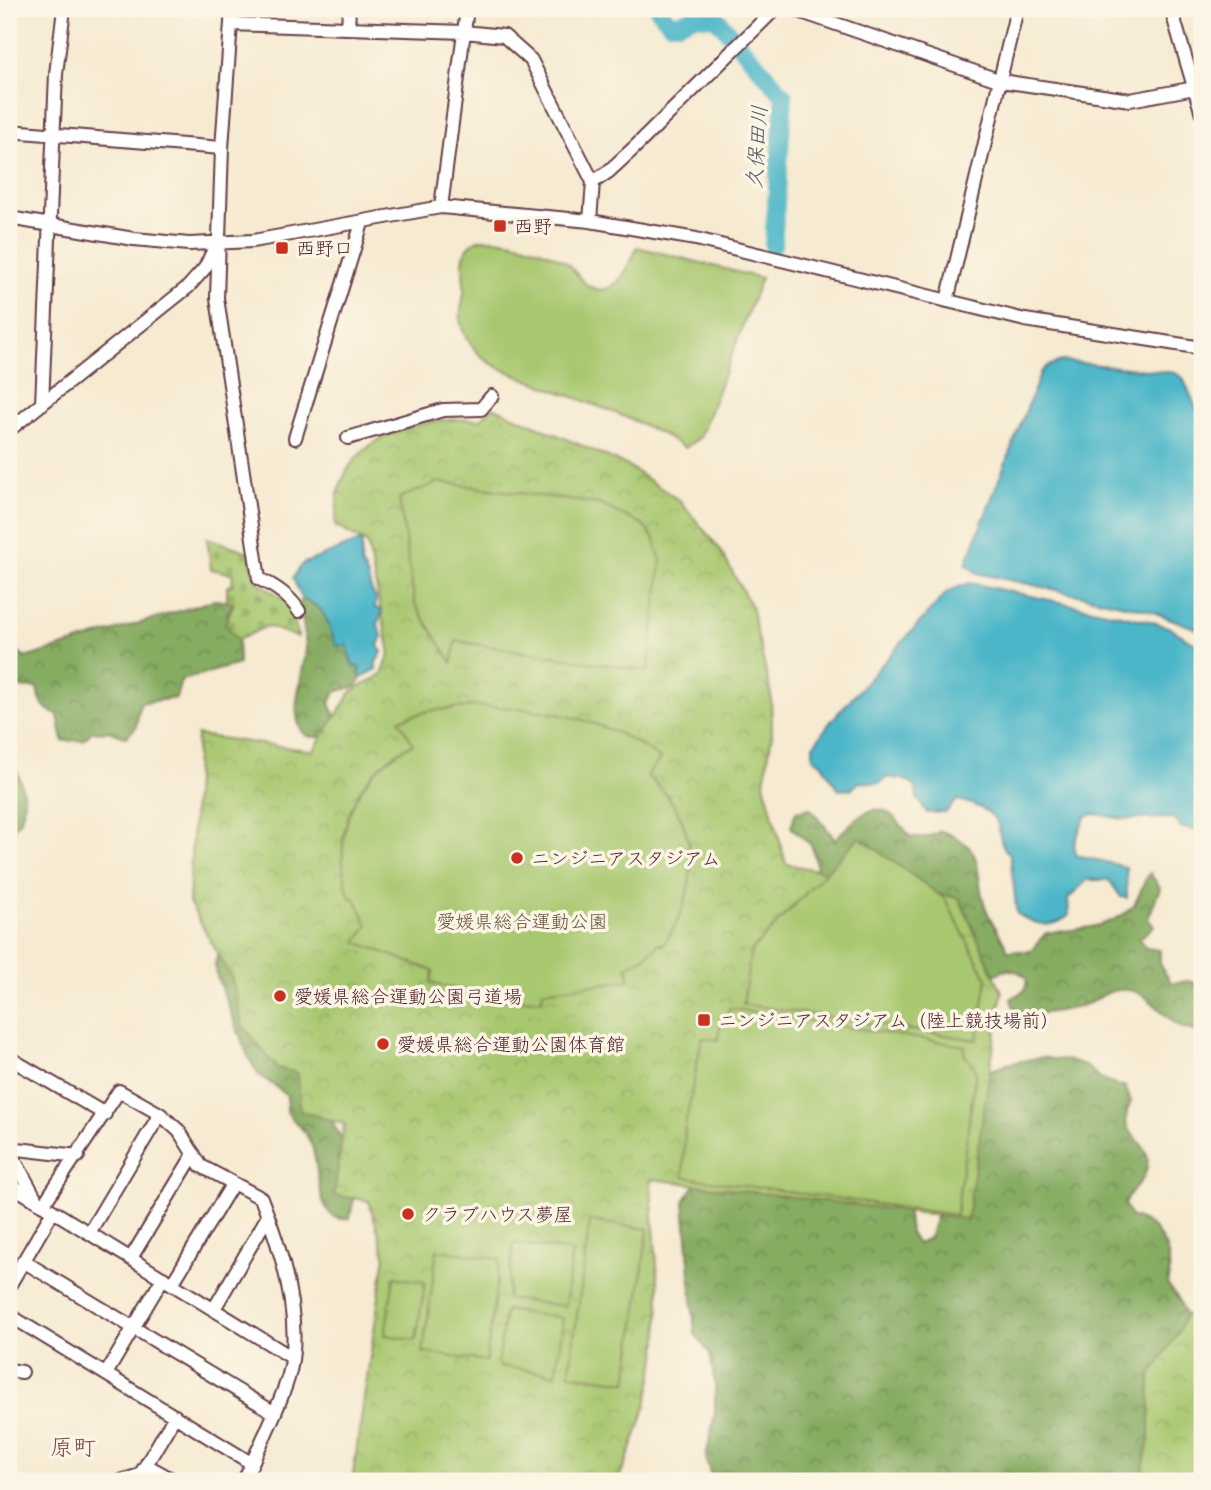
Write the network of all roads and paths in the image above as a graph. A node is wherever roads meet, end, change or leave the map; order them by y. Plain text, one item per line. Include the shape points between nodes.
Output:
1 (64, 9) edge
2 (232, 9) edge
3 (349, 9) edge
4 (467, 9) edge
5 (775, 9) edge
6 (793, 9) edge
7 (1017, 9) edge
8 (1171, 9) edge
9 (231, 24) junction
10 (348, 28) junction
11 (464, 32) junction
12 (1001, 81) junction
13 (1195, 88) junction
14 (1202, 114) edge
15 (9, 131) edge
16 (55, 134) junction
17 (222, 148) junction
18 (593, 182) junction
19 (446, 206) junction
20 (9, 218) edge
21 (590, 221) junction
22 (362, 223) junction
23 (50, 225) junction
24 (217, 243) junction
25 (947, 301) junction
26 (1202, 348) edge
27 (492, 396) dead end
28 (42, 404) junction
29 (9, 430) edge
30 (295, 438) dead end
31 (348, 438) dead end
32 (299, 611) dead end
33 (9, 1058) edge
34 (105, 1114) junction
35 (160, 1114) junction
36 (9, 1149) edge
37 (194, 1154) junction
38 (78, 1156) junction
39 (233, 1183) junction
40 (9, 1184) edge
41 (45, 1206) junction
42 (268, 1216) junction
43 (89, 1233) junction
44 (131, 1258) junction
45 (23, 1261) junction
46 (168, 1281) junction
47 (9, 1286) edge
48 (214, 1309) junction
49 (9, 1315) edge
50 (134, 1328) junction
51 (291, 1357) junction
52 (9, 1370) edge
53 (22, 1373) dead end
54 (106, 1374) junction
55 (273, 1412) junction
56 (175, 1416) junction
57 (251, 1463) junction
58 (146, 1465) junction
59 (121, 1481) edge
60 (175, 1481) edge
61 (244, 1481) edge

1 - 16 street
2 - 9 street
3 - 10 street
4 - 11 street
5 - 18 street via 634,148
6 - 12 street
7 - 12 street
8 - 13 street
9 - 10 street
9 - 17 street
10 - 11 street
11 - 18 street via 503,36 531,60
11 - 19 street
12 - 13 street via 1130,100
12 - 25 street
13 - 14 street
15 - 16 street
16 - 17 street
16 - 23 street
17 - 24 street
18 - 21 street
19 - 21 street
19 - 22 street
20 - 23 street
21 - 25 street via 696,239
22 - 24 street via 253,242
22 - 30 street
23 - 24 street via 162,243
23 - 28 street
24 - 28 street via 205,268 188,287
24 - 32 street via 217,298 259,579 274,585
25 - 26 street via 1105,335
27 - 31 street via 481,409 443,410
28 - 29 street
33 - 34 street
34 - 35 street via 119,1091
34 - 38 street
35 - 37 street
35 - 43 street
36 - 38 street
36 - 41 street
37 - 39 street via 201,1166
37 - 44 street
38 - 41 street
39 - 42 street via 261,1198
39 - 46 street
40 - 41 street
41 - 43 street
41 - 45 street
42 - 48 street
42 - 51 street via 284,1265
43 - 44 street
44 - 46 street
45 - 47 street
45 - 50 street
46 - 48 street
46 - 50 street
48 - 51 street
49 - 54 street
50 - 54 street
50 - 55 street
51 - 55 street via 290,1372
52 - 53 street
54 - 56 street
55 - 57 street
56 - 57 street
56 - 58 street
57 - 61 street
58 - 59 street via 140,1475
58 - 60 street

